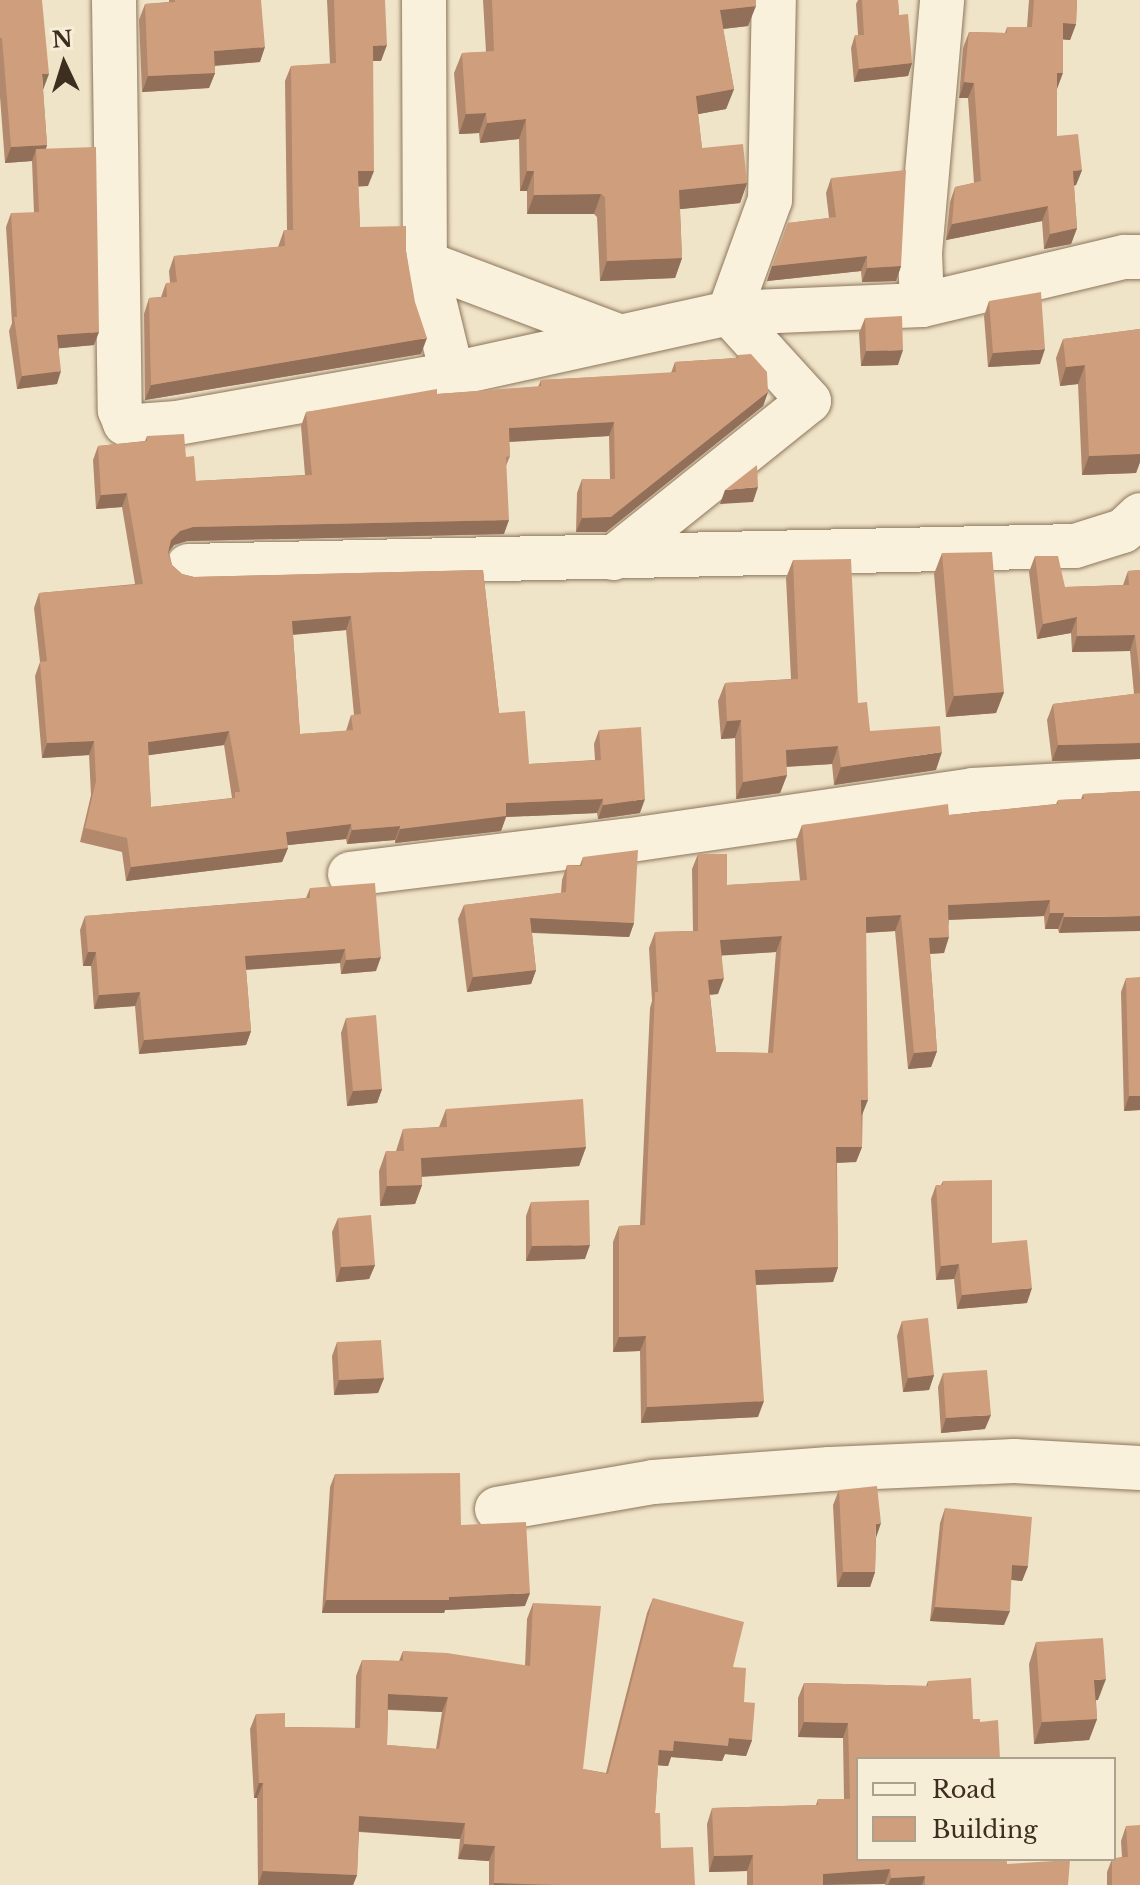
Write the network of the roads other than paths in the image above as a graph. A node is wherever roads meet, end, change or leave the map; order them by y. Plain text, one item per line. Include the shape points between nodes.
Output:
1 (114, 0) edge
2 (424, 0) edge
3 (774, 0) edge
4 (942, 0) edge
5 (1140, 257) edge
6 (425, 263) junction
7 (922, 305) junction
8 (729, 313) junction
9 (618, 336) junction
10 (452, 374) junction
11 (1140, 515) edge
12 (613, 558) junction
13 (188, 566) dead end
14 (1140, 781) edge
15 (350, 874) dead end
16 (1140, 1468) edge
17 (497, 1509) dead end

1 - 10 street via 119,380 125,423 177,423
2 - 6 street
3 - 8 street via 770,200
4 - 7 street via 920,253
5 - 7 street
6 - 9 street
6 - 10 street
7 - 8 street
8 - 9 street
8 - 12 street via 809,401
9 - 10 street
11 - 12 street via 1123,531 1075,546
12 - 13 street
14 - 15 street via 972,790
16 - 17 street via 1014,1461 830,1469 653,1482

